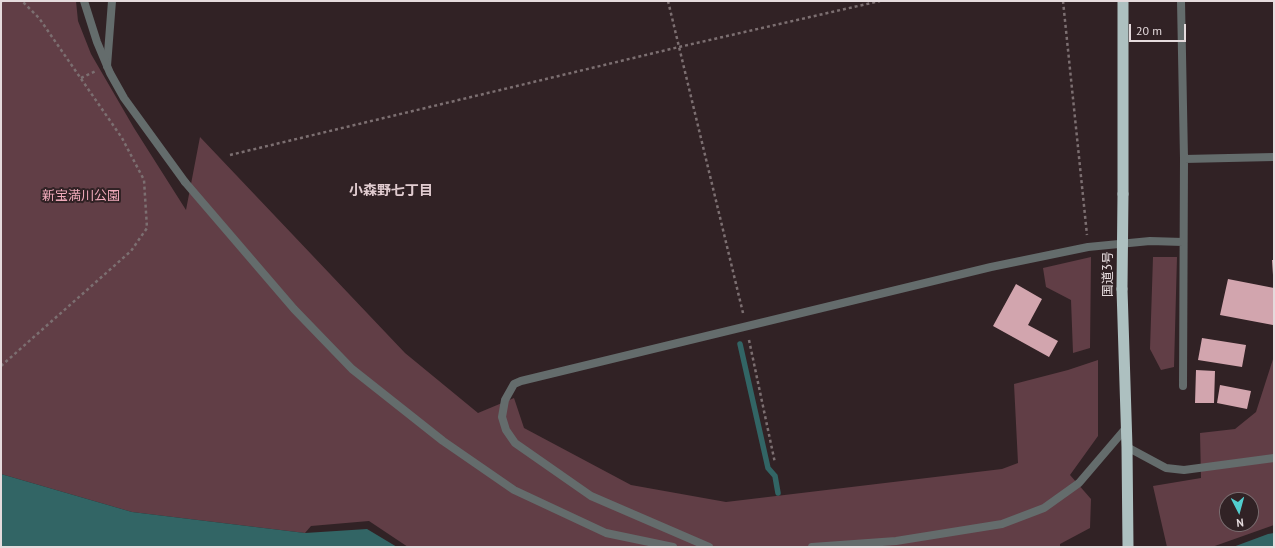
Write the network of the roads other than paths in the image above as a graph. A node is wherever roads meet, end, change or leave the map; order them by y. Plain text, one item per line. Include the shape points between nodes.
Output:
1 (84, 1) edge
2 (112, 1) edge
3 (1123, 1) edge
4 (1181, 1) edge
5 (107, 66) junction
6 (1274, 157) edge
7 (1184, 159) junction
8 (1183, 242) junction
9 (1183, 386) dead end
10 (1126, 428) junction
11 (1127, 447) junction
12 (1274, 458) edge
13 (673, 547) edge
14 (709, 547) edge
15 (812, 547) edge
16 (1128, 547) edge

1 - 5 street
2 - 5 street
3 - 10 highway, 国道3号, bridge via 1122,289
4 - 7 street
5 - 13 street via 124,98 185,182 294,310 352,369 443,441 514,490 606,533
6 - 7 street
7 - 8 street
8 - 9 street
8 - 14 street via 1150,241 1088,247 991,267 514,384 505,400 502,417 506,430 515,443 591,496
10 - 11 highway, 国道3号
10 - 15 street via 1079,483 1044,508 1002,524 896,541
11 - 12 street via 1166,468 1184,470
11 - 16 highway, 国道3号

